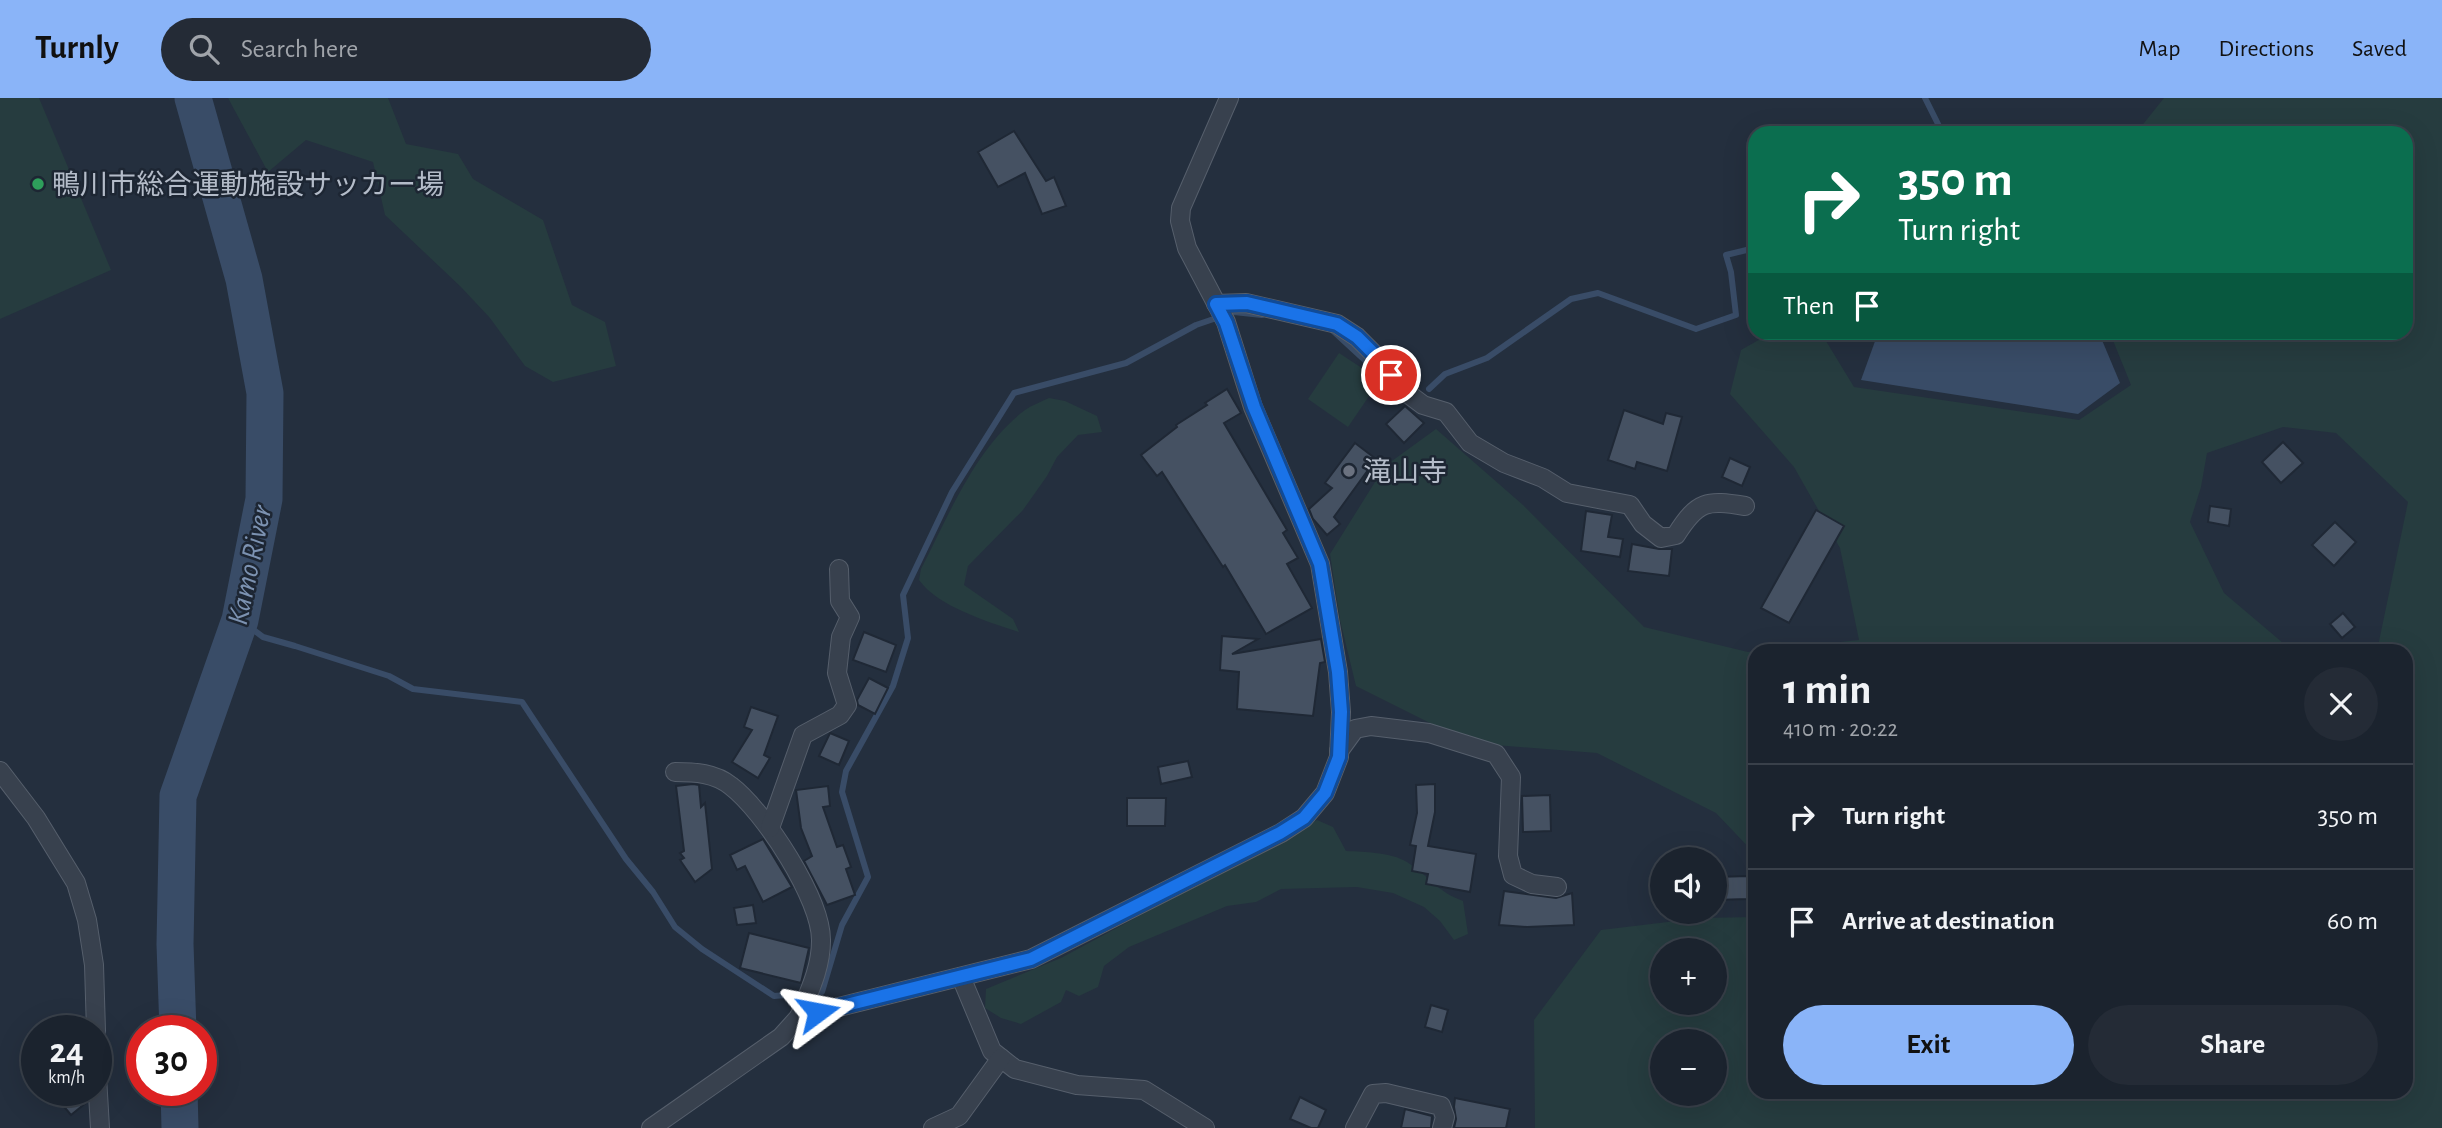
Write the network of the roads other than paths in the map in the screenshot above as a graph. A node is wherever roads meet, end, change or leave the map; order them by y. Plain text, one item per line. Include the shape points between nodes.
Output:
1 (1229, 98) edge
2 (1221, 312) junction
3 (1745, 506) dead end
4 (839, 569) dead end
5 (1339, 751) junction
6 (0, 771) edge
7 (675, 772) dead end
8 (769, 828) junction
9 (1557, 887) dead end
10 (961, 977) junction
11 (96, 1015) edge
12 (799, 1017) junction
13 (1001, 1058) junction
14 (99, 1106) edge
15 (100, 1128) edge
16 (651, 1128) edge
17 (933, 1128) edge
18 (1206, 1128) edge
19 (1355, 1128) edge
20 (1442, 1128) edge

1 - 2 street via 1181,208 1180,221 1187,248
2 - 3 street via 1247,303 1337,324 1357,337 1403,390 1423,405 1446,412 1471,443 1567,492 1630,505 1643,524 1661,538 1676,535 1690,513 1714,502
2 - 5 street via 1254,407 1320,564 1338,672
4 - 8 street via 840,601 850,617 841,637 837,673 847,705 840,715 803,735
5 - 9 street via 1355,729 1371,726 1429,733 1496,754 1511,777 1508,856 1513,875 1532,884
5 - 10 street via 1325,793 1304,818 1280,833 1031,959
6 - 11 street via 36,817 76,883 94,965
7 - 8 street via 702,772 731,785
8 - 12 street via 799,872 820,922 818,970
10 - 12 street
10 - 13 street via 992,1051
12 - 16 street via 781,1037
13 - 17 street via 959,1116
13 - 18 street via 1015,1069 1077,1085 1144,1090
14 - 15 street
19 - 20 street via 1373,1094 1386,1093 1441,1106

